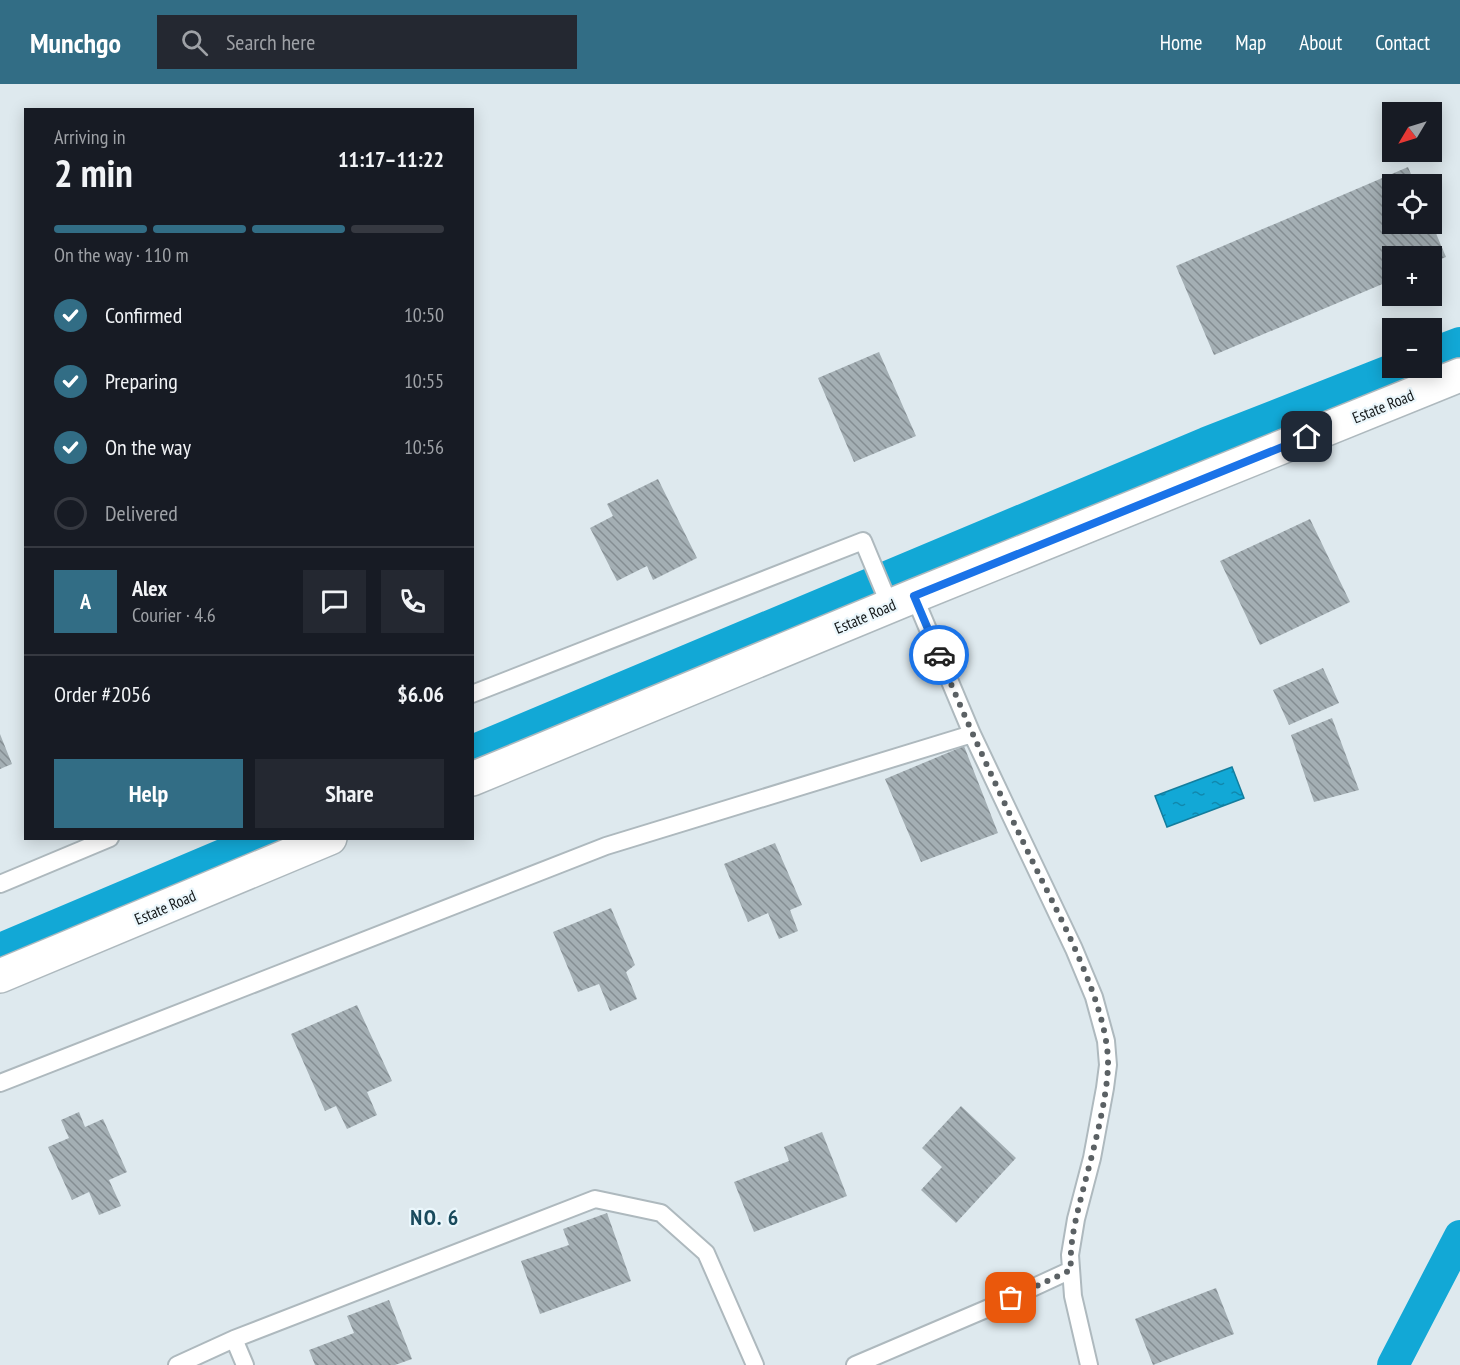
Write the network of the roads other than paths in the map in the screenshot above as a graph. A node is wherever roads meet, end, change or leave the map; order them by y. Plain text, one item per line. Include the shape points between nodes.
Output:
1 (1460, 375) edge
2 (902, 601) junction
3 (474, 693) edge
4 (972, 734) junction
5 (474, 778) edge
6 (105, 840) edge
7 (325, 840) edge
8 (0, 884) edge
9 (0, 976) edge
10 (0, 1083) edge
11 (1071, 1270) junction
12 (234, 1339) junction
13 (177, 1365) edge
14 (244, 1365) edge
15 (755, 1365) edge
16 (855, 1365) edge
17 (1089, 1365) edge

1 - 2 street, Estate Road
2 - 3 lane via 863,541
2 - 4 lane
2 - 5 street, Estate Road
4 - 10 lane via 606,846
4 - 11 lane via 1074,949 1106,1041 1105,1088 1076,1219
6 - 8 lane
7 - 9 street, Estate Road
11 - 16 lane
11 - 17 lane
12 - 13 lane
12 - 14 lane
12 - 15 lane via 596,1199 661,1213 706,1253

